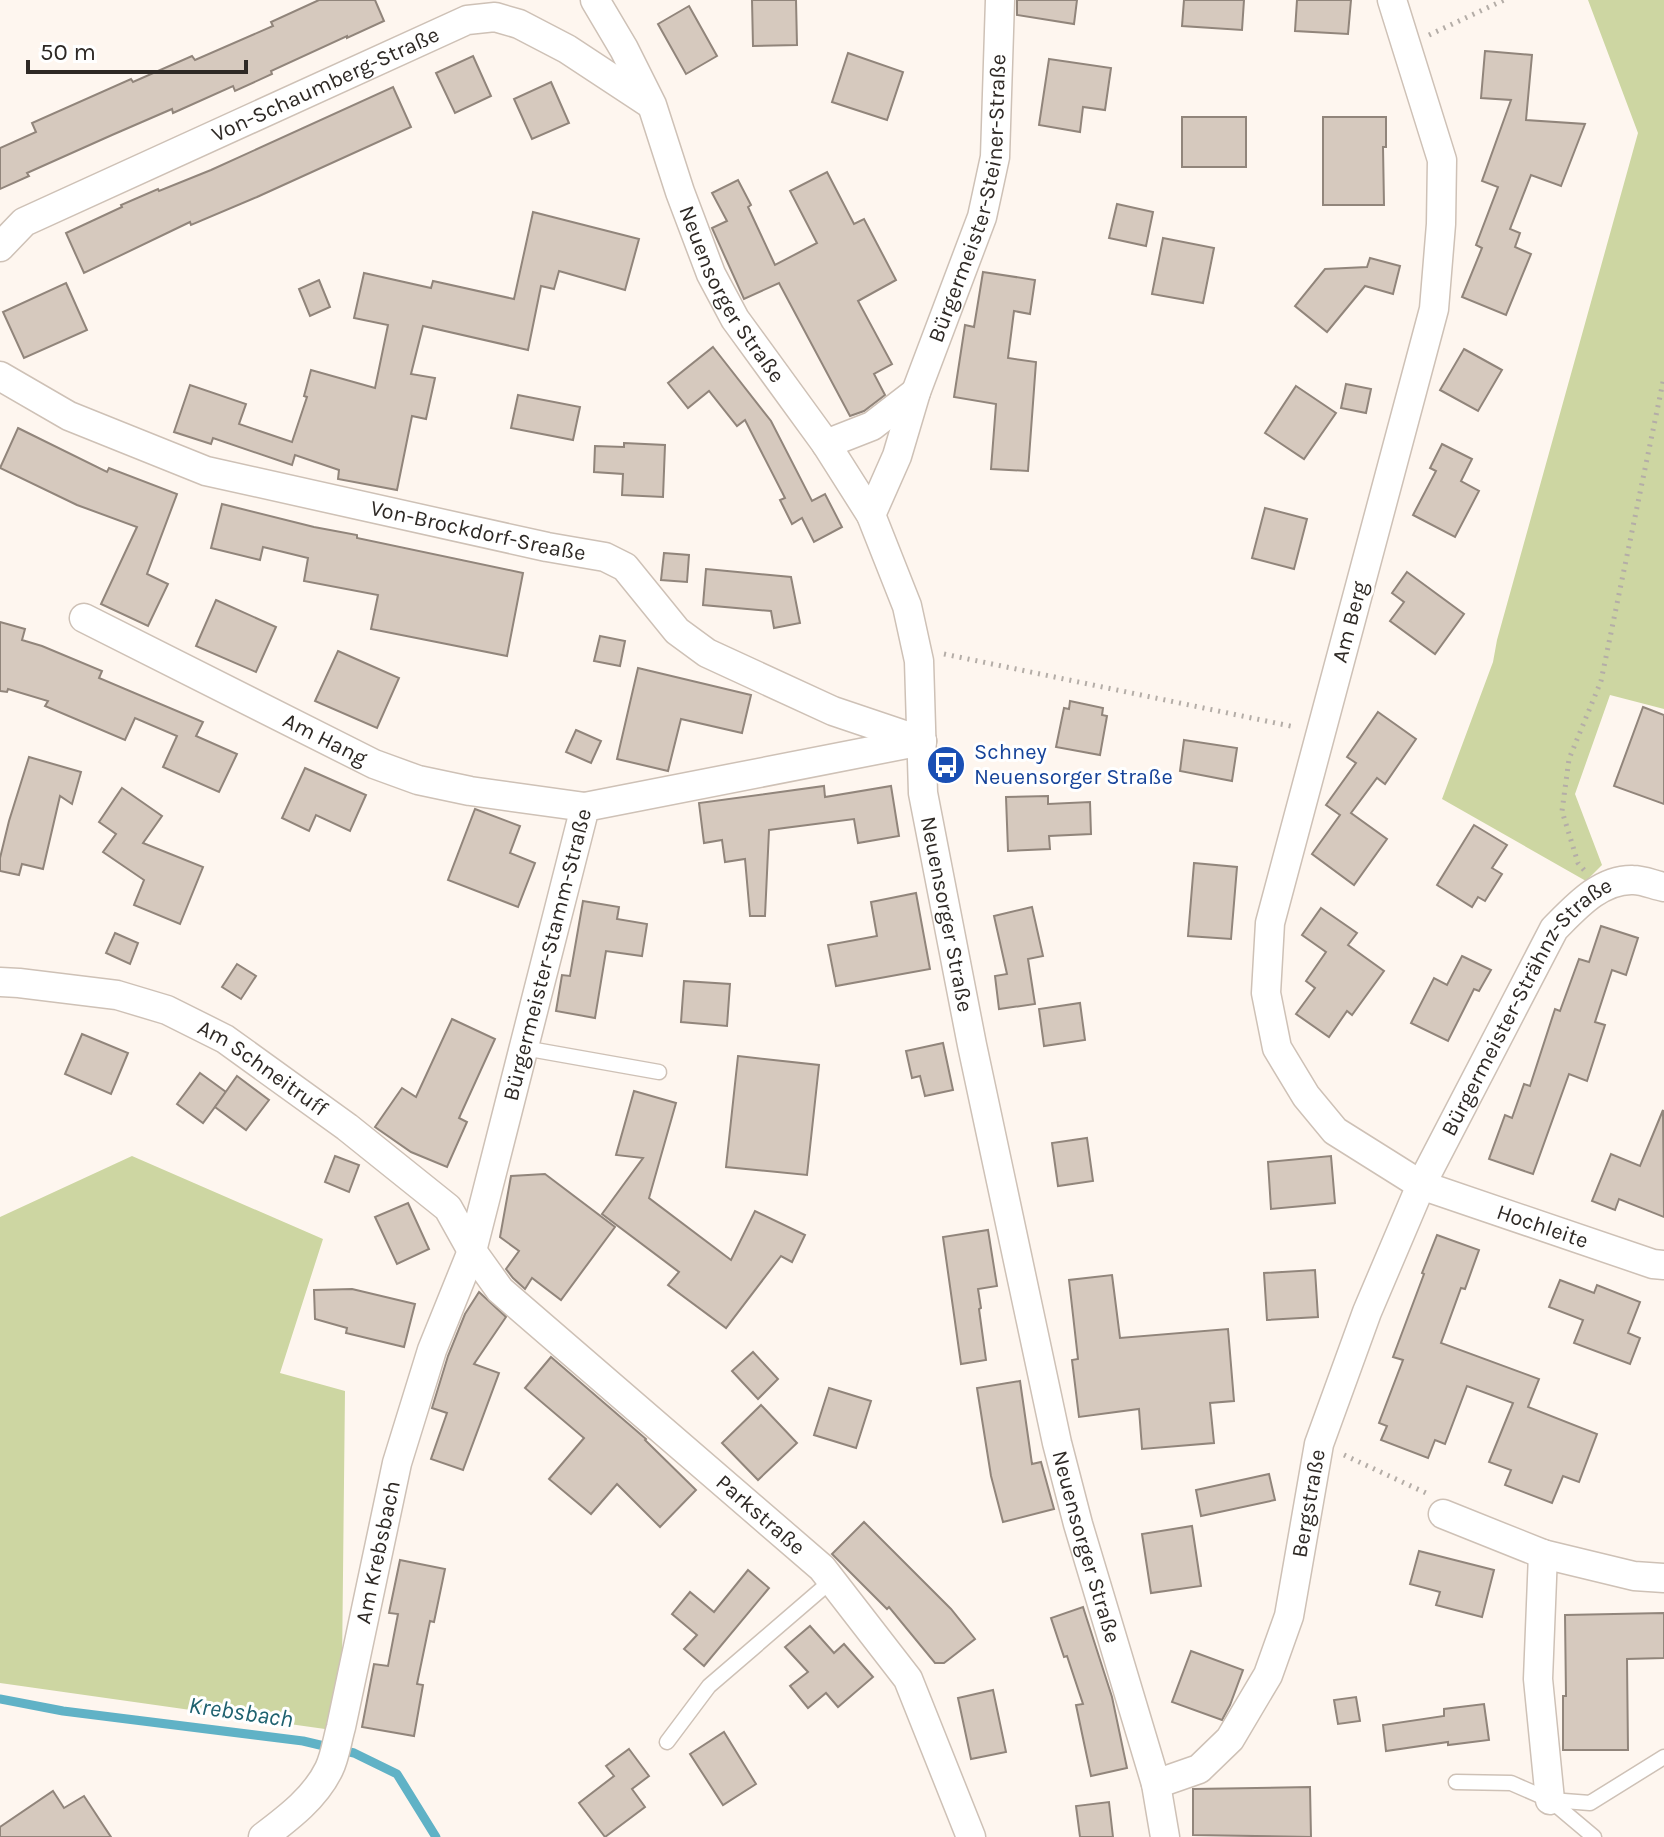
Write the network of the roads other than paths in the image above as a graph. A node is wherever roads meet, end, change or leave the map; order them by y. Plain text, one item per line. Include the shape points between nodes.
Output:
1 (595, 0) edge
2 (1000, 0) edge
3 (1392, 0) edge
4 (652, 105) junction
5 (0, 247) edge
6 (0, 376) edge
7 (916, 392) junction
8 (826, 444) junction
9 (871, 515) junction
10 (84, 618) dead end
11 (922, 741) junction
12 (585, 807) junction
13 (1664, 887) edge
14 (0, 982) edge
15 (524, 1048) junction
16 (659, 1072) dead end
17 (1421, 1185) junction
18 (472, 1251) junction
19 (1664, 1265) edge
20 (1443, 1514) road end
21 (1543, 1554) junction
22 (1664, 1578) edge
23 (831, 1581) junction
24 (667, 1742) dead end
25 (1664, 1757) edge
26 (1456, 1782) dead end
27 (1156, 1784) junction
28 (1550, 1800) junction
29 (263, 1837) edge
30 (971, 1837) edge
31 (1165, 1837) edge
32 (1594, 1837) edge

1 - 4 street, Neuensorger Straße
2 - 7 street, Bürgermeister-Steiner-Straße via 995,157 982,217
3 - 17 street, Am Berg via 1442,160 1434,309 1270,923 1266,993 1277,1048 1306,1096 1335,1131
4 - 5 street, Von-Schaumberg-Straße via 519,24 495,17 467,20 24,222
4 - 8 street, Neuensorger Straße via 711,274 735,319
6 - 11 street, Von-Brockdorf-Sreaße via 69,416 206,471 605,557 625,567 677,631 707,653 833,711
7 - 8 street via 872,426
7 - 9 street, Bürgermeister-Steiner-Straße via 897,456
8 - 9 street, Neuensorger Straße
9 - 11 street, Neuensorger Straße via 907,606 919,661
10 - 12 street, Am Hang via 374,764 470,791
11 - 12 street, Bürgermeister-Stamm-Straße
11 - 27 street, Neuensorger Straße via 923,793 1045,1389 1078,1524
12 - 15 street, Bürgermeister-Stamm-Straße
13 - 17 street, Bürgermeister-Strähnz-Straße via 1633,880 1610,884 1554,929
14 - 18 street, Am Schneitruff via 117,995 167,1010 225,1039 448,1208
15 - 16 lane
15 - 18 street, Bürgermeister-Stamm-Straße
17 - 19 street, Hochleite
17 - 27 street, Bergstraße via 1319,1444 1289,1616 1268,1675 1230,1739 1199,1769
18 - 23 street, Parkstraße via 500,1290
18 - 29 street, Am Krebsbach via 432,1350 397,1463 330,1768 314,1793
20 - 21 street
21 - 22 street
21 - 28 street via 1538,1679
23 - 24 lane via 709,1686
23 - 30 street, Parkstraße via 908,1679
25 - 28 lane via 1590,1803
26 - 28 lane via 1511,1783
27 - 31 street, Neuensorger Straße
28 - 32 lane

